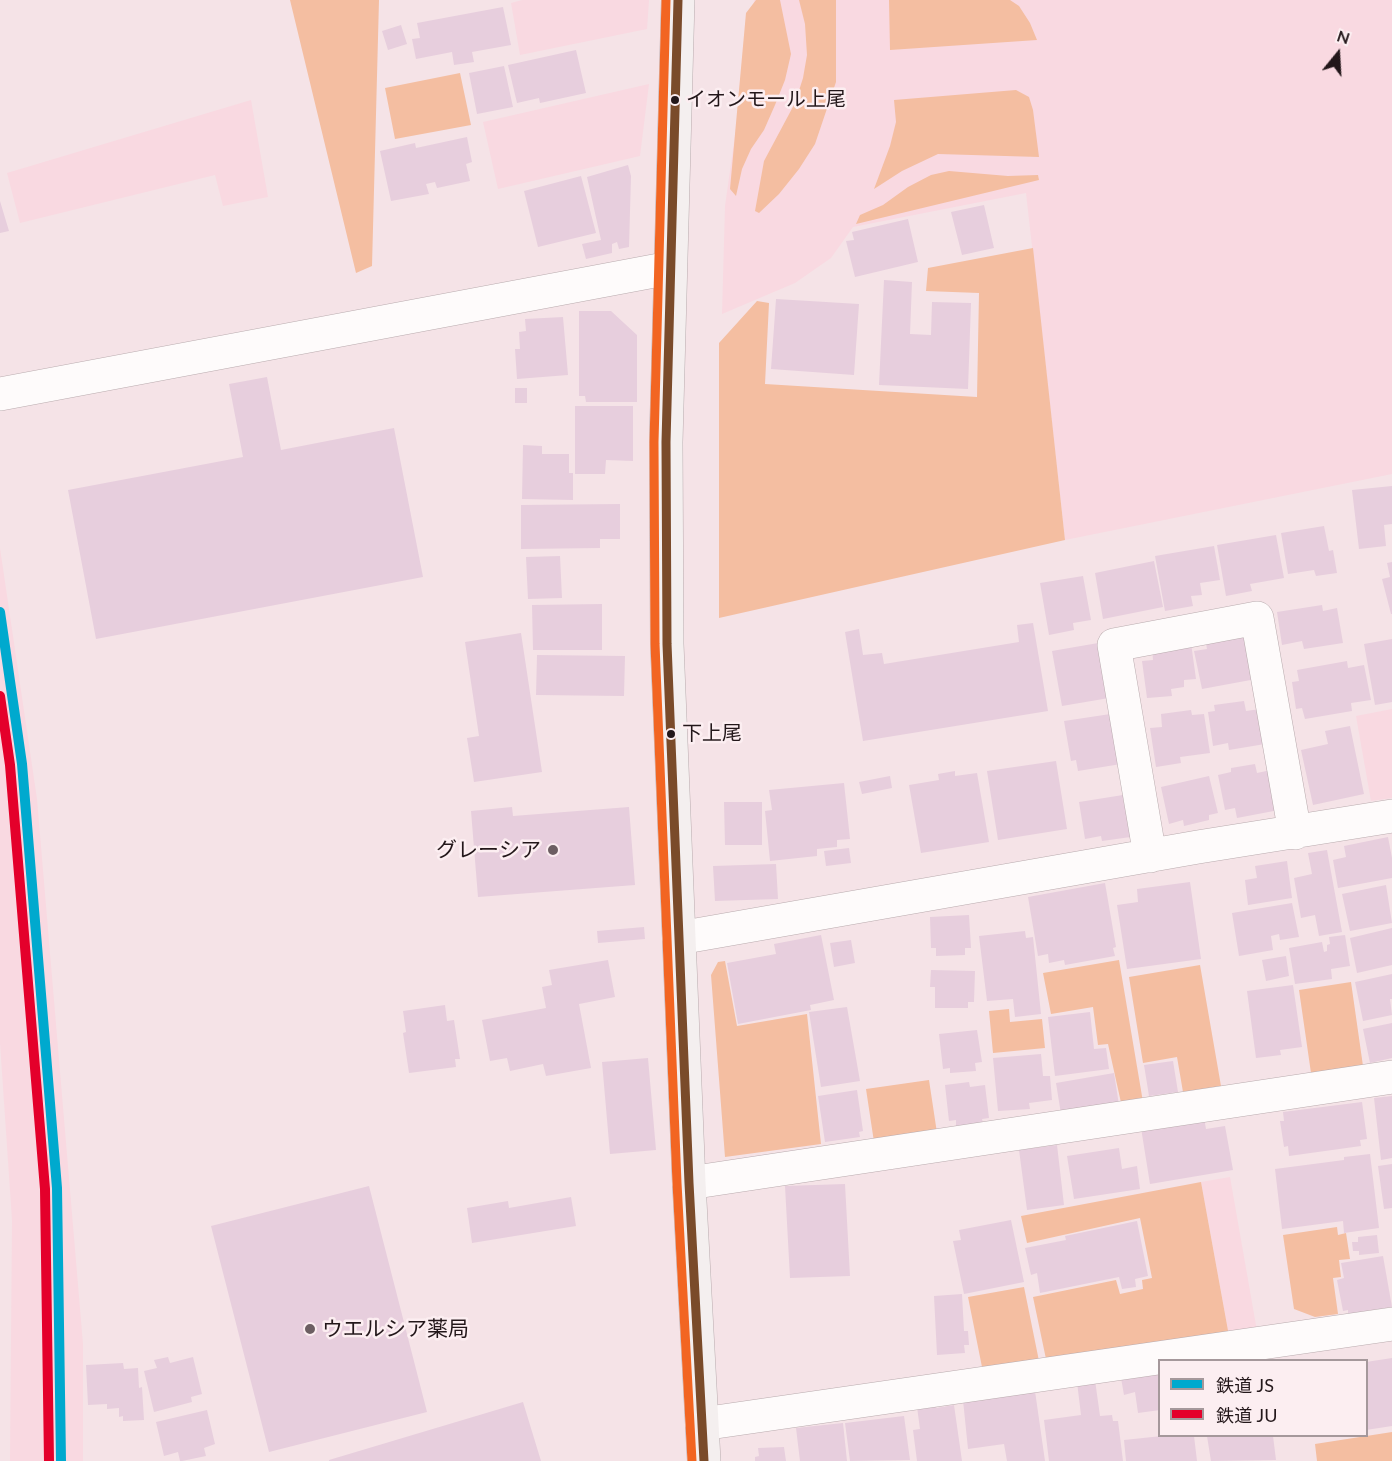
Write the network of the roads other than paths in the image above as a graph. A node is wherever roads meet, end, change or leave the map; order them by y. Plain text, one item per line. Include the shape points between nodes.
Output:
1 (678, 0) edge
2 (670, 268) junction
3 (0, 394) edge
4 (1392, 816) edge
5 (1295, 833) junction
6 (1150, 856) junction
7 (679, 938) junction
8 (1392, 1077) edge
9 (689, 1183) junction
10 (1392, 1324) edge
11 (702, 1424) junction
12 (704, 1461) edge

1 - 2 main road
2 - 3 street
2 - 7 main road via 667,644
4 - 5 street
5 - 6 street
5 - 6 street via 1257,618 1114,645
6 - 7 street
7 - 9 main road
8 - 9 street
9 - 11 main road
10 - 11 street
11 - 12 main road

